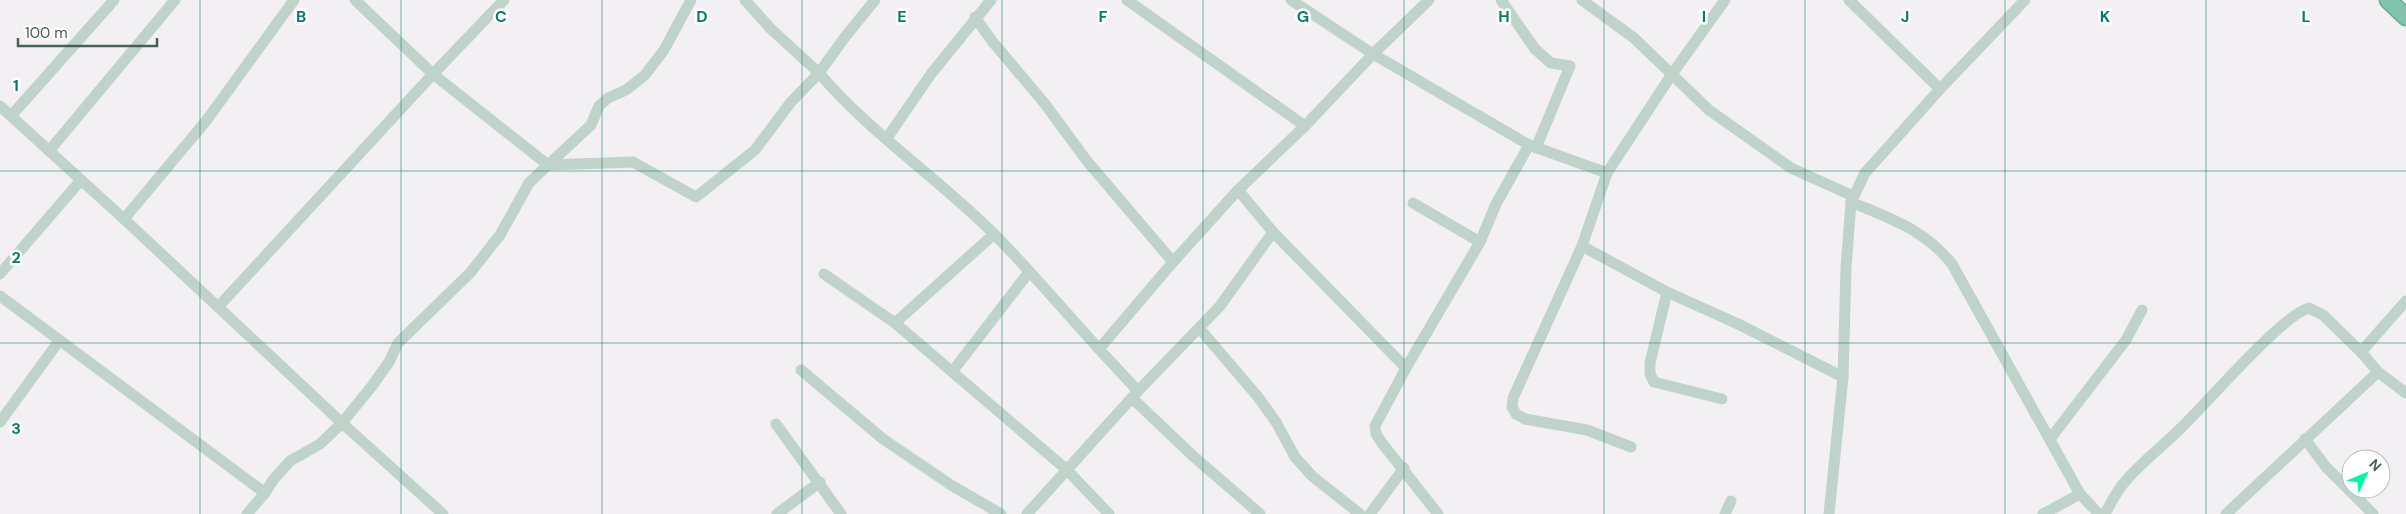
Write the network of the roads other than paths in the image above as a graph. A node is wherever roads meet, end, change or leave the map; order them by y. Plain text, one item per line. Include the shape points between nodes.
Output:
1 (114, 0) edge
2 (175, 0) edge
3 (294, 0) edge
4 (355, 0) edge
5 (504, 0) edge
6 (691, 0) edge
7 (745, 0) edge
8 (875, 0) edge
9 (991, 0) edge
10 (1127, 0) edge
11 (1291, 0) edge
12 (1429, 0) edge
13 (1501, 0) edge
14 (1582, 0) edge
15 (1725, 0) edge
16 (1849, 0) edge
17 (2025, 0) edge
18 (2388, 0) edge
19 (976, 17) junction
20 (2406, 17) edge
21 (1373, 54) junction
22 (819, 73) junction
23 (432, 74) junction
24 (1672, 74) junction
25 (1940, 89) junction
26 (4, 111) edge
27 (1305, 126) junction
28 (887, 138) junction
29 (1532, 146) junction
30 (49, 151) junction
31 (548, 165) junction
32 (1607, 173) junction
33 (81, 180) junction
34 (1238, 190) junction
35 (1852, 199) junction
36 (1413, 203) dead end
37 (124, 219) junction
38 (1272, 232) junction
39 (994, 234) junction
40 (1480, 242) junction
41 (1582, 246) junction
42 (1173, 262) junction
43 (1029, 272) junction
44 (0, 274) edge
45 (824, 274) dead end
46 (1667, 292) junction
47 (0, 296) edge
48 (2406, 301) edge
49 (219, 306) junction
50 (2142, 310) dead end
51 (895, 323) junction
52 (1200, 329) junction
53 (59, 341) junction
54 (1099, 349) junction
55 (2361, 352) junction
56 (1406, 368) junction
57 (800, 370) dead end
58 (952, 372) junction
59 (2378, 372) junction
60 (1843, 377) junction
61 (2406, 393) edge
62 (1135, 395) junction
63 (1722, 399) dead end
64 (0, 422) edge
65 (342, 423) junction
66 (776, 424) dead end
67 (2050, 438) junction
68 (2305, 439) junction
69 (1631, 447) dead end
70 (1404, 468) junction
71 (1068, 470) junction
72 (820, 482) junction
73 (266, 493) junction
74 (2080, 494) junction
75 (1731, 501) dead end
76 (247, 514) edge
77 (443, 514) edge
78 (777, 514) edge
79 (841, 514) edge
80 (1001, 514) edge
81 (1027, 514) edge
82 (1109, 514) edge
83 (1260, 514) edge
84 (1360, 514) edge
85 (1370, 514) edge
86 (1438, 514) edge
87 (1725, 514) edge
88 (1829, 514) edge
89 (2043, 514) edge
90 (2099, 514) edge
91 (2105, 514) edge
92 (2226, 514) edge
93 (2373, 514) edge

1 - 26 street
2 - 30 street
3 - 37 street via 206,121
4 - 23 street
5 - 23 street
6 - 31 street via 664,50 645,75 599,106 591,125
7 - 22 street
8 - 22 street
9 - 19 street
10 - 27 street
11 - 21 street
12 - 21 street
13 - 29 street via 1535,49 1551,63 1570,66
14 - 24 street via 1634,38
15 - 24 street
16 - 25 street
17 - 25 street
18 - 20 highway
19 - 28 street
19 - 42 street via 1087,161
21 - 27 street
21 - 29 street
22 - 28 street
22 - 31 street via 791,102 755,150 699,196 692,196 633,162
23 - 31 street
23 - 49 street
24 - 32 street
24 - 35 street via 1709,110 1791,168
25 - 35 street via 1870,166
26 - 30 street
27 - 34 street
28 - 39 street
29 - 32 street
29 - 40 street via 1496,204
30 - 33 street
31 - 65 street via 528,183 500,235 470,273 398,343 378,378
32 - 41 street
33 - 37 street
33 - 44 street
34 - 38 street
34 - 42 street
35 - 60 street via 1846,268
35 - 67 street via 1924,235 1939,248 1952,264
36 - 40 street
37 - 49 street
38 - 52 street
38 - 56 street
39 - 43 street
39 - 51 street
40 - 56 street
41 - 46 street
41 - 69 street via 1513,398 1512,407 1525,419 1587,430
42 - 54 street
43 - 54 street
43 - 58 street
45 - 51 street
46 - 60 street
46 - 63 street via 1650,363 1654,382
47 - 53 street
48 - 55 street
49 - 65 street
50 - 67 street via 2121,348
51 - 58 street
52 - 62 street
52 - 84 street via 1258,397 1312,476
53 - 64 street
53 - 73 street
54 - 62 street
55 - 59 street
55 - 91 street via 2323,315 2309,308 2302,310 2271,336 2123,484
56 - 70 street via 1375,426 1379,439
57 - 80 street via 883,439
58 - 71 street
59 - 61 street
59 - 68 street
60 - 88 street
62 - 71 street
62 - 83 street via 1192,456
65 - 73 street via 320,444 290,462
65 - 77 street
66 - 72 street
67 - 74 street
68 - 92 street
68 - 93 street via 2326,467
70 - 85 street
70 - 86 street
71 - 81 street
71 - 82 street
72 - 78 street
72 - 79 street
73 - 76 street
74 - 89 street
74 - 90 street
75 - 87 street

